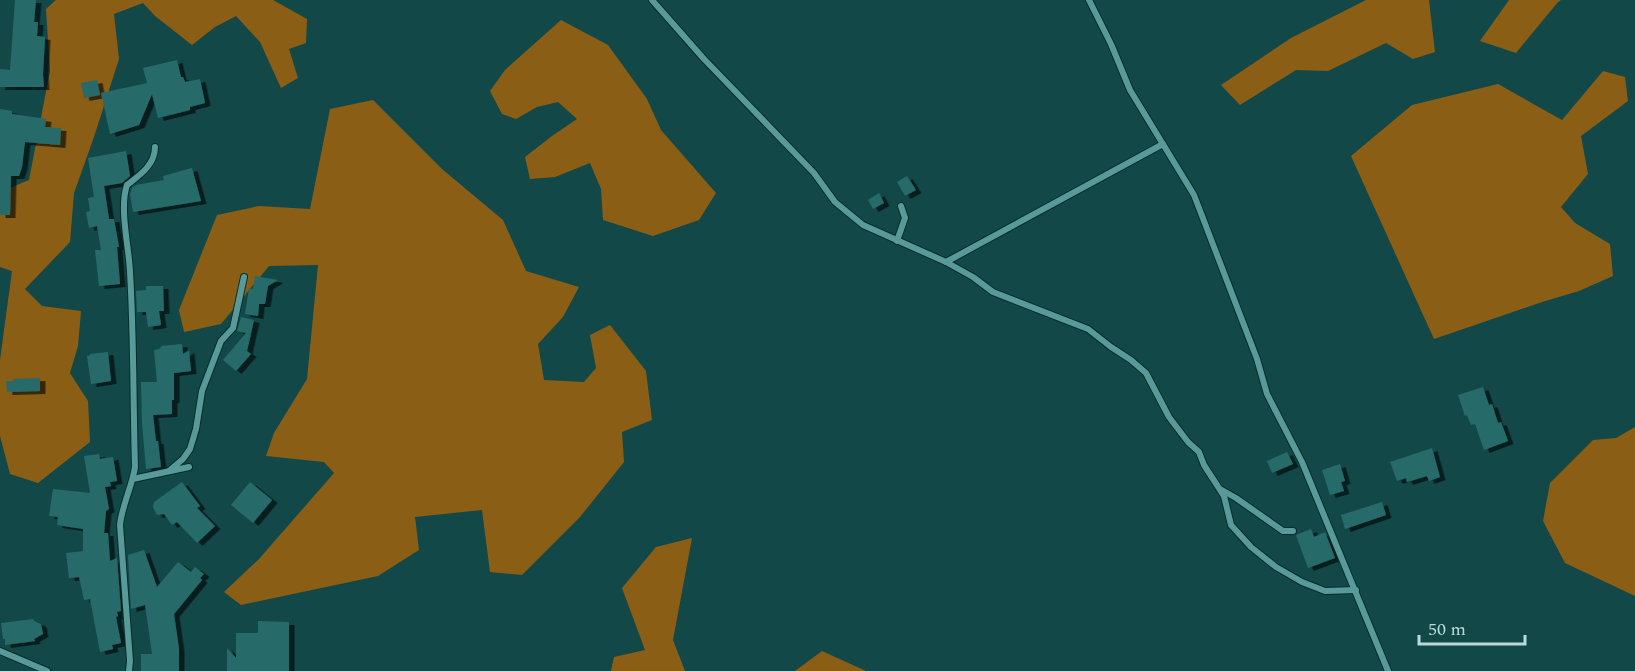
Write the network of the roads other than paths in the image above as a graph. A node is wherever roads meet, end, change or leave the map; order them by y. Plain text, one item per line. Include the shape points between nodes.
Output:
1 (652, 0) edge
2 (1089, 0) edge
3 (1163, 144) junction
4 (155, 147) dead end
5 (901, 206) dead end
6 (897, 241) junction
7 (946, 262) junction
8 (244, 277) dead end
9 (189, 467) dead end
10 (168, 471) junction
11 (133, 479) junction
12 (1219, 489) junction
13 (1293, 531) dead end
14 (1356, 590) junction
15 (0, 651) edge
16 (46, 671) edge
17 (129, 671) edge
18 (1388, 671) edge

1 - 6 street via 814,173 835,202 862,225
2 - 3 street via 1130,90
3 - 7 street
3 - 14 street via 1194,195 1267,394 1302,462
4 - 11 street via 151,163 127,185 124,199 134,351
5 - 6 street via 905,218
6 - 7 street
7 - 12 street via 993,291 1088,329 1131,360 1146,373 1169,417 1199,452
8 - 10 street via 233,328 221,341 202,391 190,449
9 - 10 street
10 - 11 street
11 - 17 street via 120,525
12 - 13 street via 1282,531
12 - 14 street via 1231,525 1276,567 1325,591
14 - 18 street
15 - 16 street

